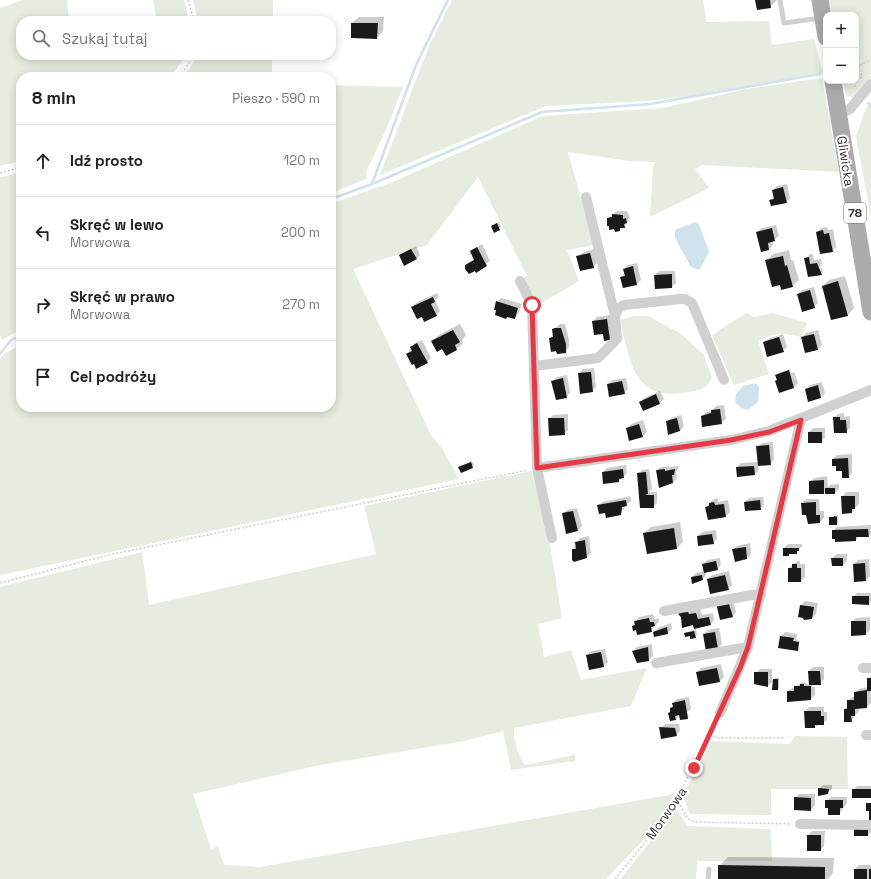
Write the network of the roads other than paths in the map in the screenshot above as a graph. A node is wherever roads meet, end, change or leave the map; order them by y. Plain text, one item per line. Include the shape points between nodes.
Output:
1 (780, 0) edge
2 (820, 0) edge
3 (823, 18) joint
4 (834, 84) edge
5 (871, 84) edge
6 (839, 115) junction
7 (586, 197) dead end
8 (520, 281) dead end
9 (871, 312) edge
10 (615, 316) junction
11 (534, 366) junction
12 (724, 380) dead end
13 (871, 390) edge
14 (801, 420) junction
15 (537, 468) junction
16 (552, 538) dead end
17 (761, 595) junction
18 (664, 611) dead end
19 (748, 647) junction
20 (656, 664) dead end
21 (720, 713) road end
22 (797, 824) road end
23 (871, 825) edge
24 (709, 869) dead end
25 (708, 879) edge

1 - 3 lane via 784,23
2 - 3 main road
4 - 6 main road, Gliwicka / 78
5 - 6 street via 850,109
6 - 9 main road, Gliwicka / 78
7 - 10 street
8 - 11 street via 532,305
10 - 11 street via 617,339 598,358
10 - 12 street via 618,309 624,305 680,299 692,303
11 - 15 street
13 - 14 street
14 - 15 street via 769,432 731,440
14 - 17 street
15 - 16 street
17 - 18 street via 752,594
17 - 19 street
19 - 20 street
19 - 21 street
22 - 23 street
24 - 25 lane

